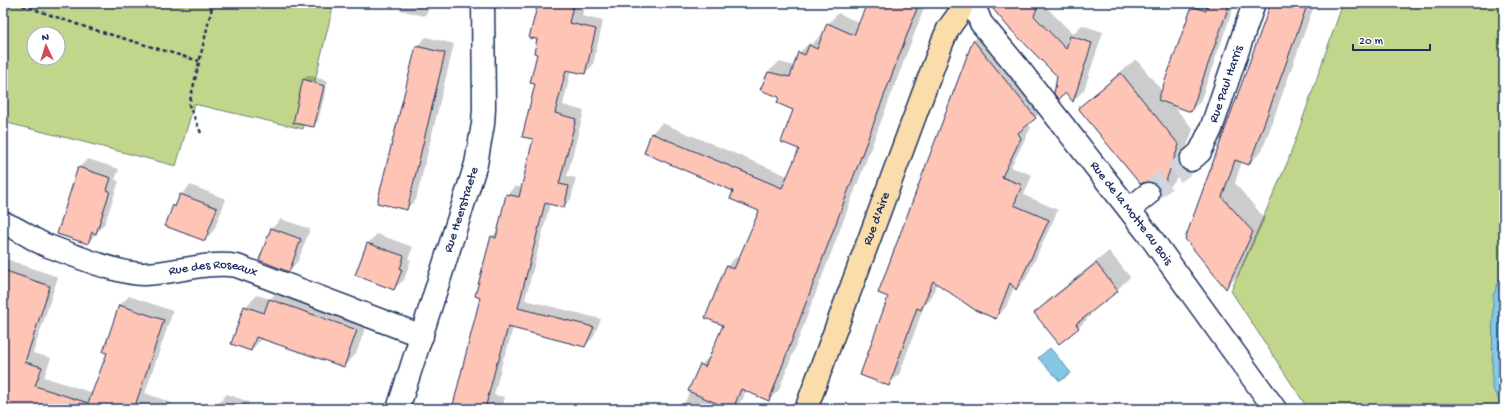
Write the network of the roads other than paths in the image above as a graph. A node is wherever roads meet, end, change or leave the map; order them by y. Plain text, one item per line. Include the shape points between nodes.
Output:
1 (483, 3) edge
2 (1254, 3) edge
3 (961, 12) edge
4 (1191, 160) tunnel mouth
5 (1148, 194) tunnel mouth
6 (1130, 209) junction
7 (3, 223) edge
8 (422, 336) junction
9 (398, 409) edge
10 (806, 409) edge
11 (1275, 409) edge

1 - 8 street, Rue Heerstraete via 484,102 480,143 476,164
2 - 4 street, Rue Paul Harris via 1210,129 1200,152
3 - 6 street, Rue de la Motte au Bois via 1016,65
3 - 10 main road, Rue d'Aire
5 - 6 street
6 - 11 street, Rue de la Motte au Bois
7 - 8 street, Rue des Roseaux via 40,243 127,272 146,274 215,264 237,266
8 - 9 street, Rue Heerstraete

